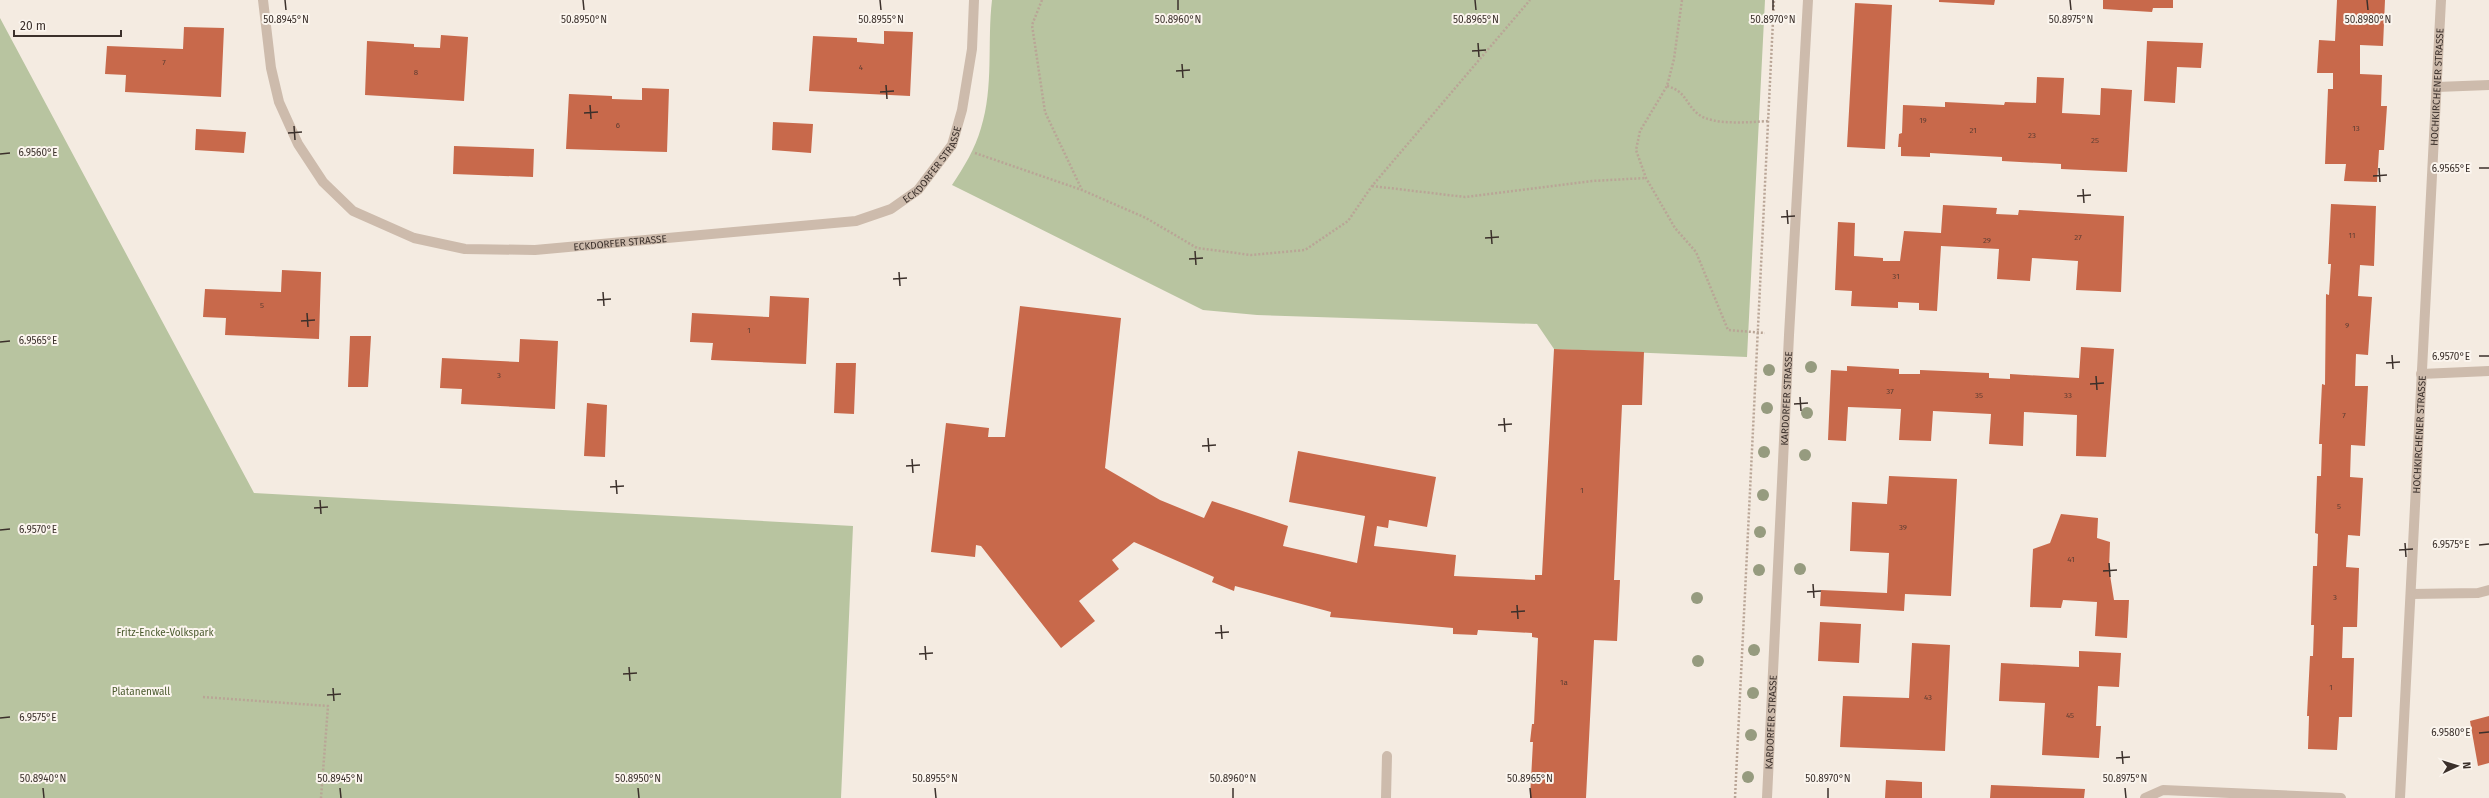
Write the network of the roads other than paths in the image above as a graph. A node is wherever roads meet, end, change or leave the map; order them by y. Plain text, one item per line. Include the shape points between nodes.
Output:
1 (263, 0) edge
2 (974, 0) edge
3 (1808, 0) edge
4 (2441, 0) edge
5 (2489, 85) edge
6 (2437, 87) junction
7 (2489, 371) edge
8 (2421, 374) junction
9 (2489, 590) edge
10 (2411, 594) junction
11 (1387, 756) dead end
12 (1386, 798) edge
13 (1768, 798) edge
14 (2145, 798) edge
15 (2342, 798) edge
16 (2400, 798) edge

1 - 2 street, ECKDORFER STRASSE via 270,68 279,102 298,144 323,182 353,211 414,238 465,249 536,250 856,221 891,209 918,190 952,145 962,110 972,49
3 - 13 street, KARDORFER STRASSE via 1789,335
4 - 6 street, HOCHKIRCHENER STRASSE
5 - 6 street
6 - 8 street, HOCHKIRCHENER STRASSE
7 - 8 street
8 - 10 street, HOCHKIRCHENER STRASSE
9 - 10 street via 2478,593
10 - 16 street, HOCHKIRCHENER STRASSE
11 - 12 street
14 - 15 street via 2163,790

